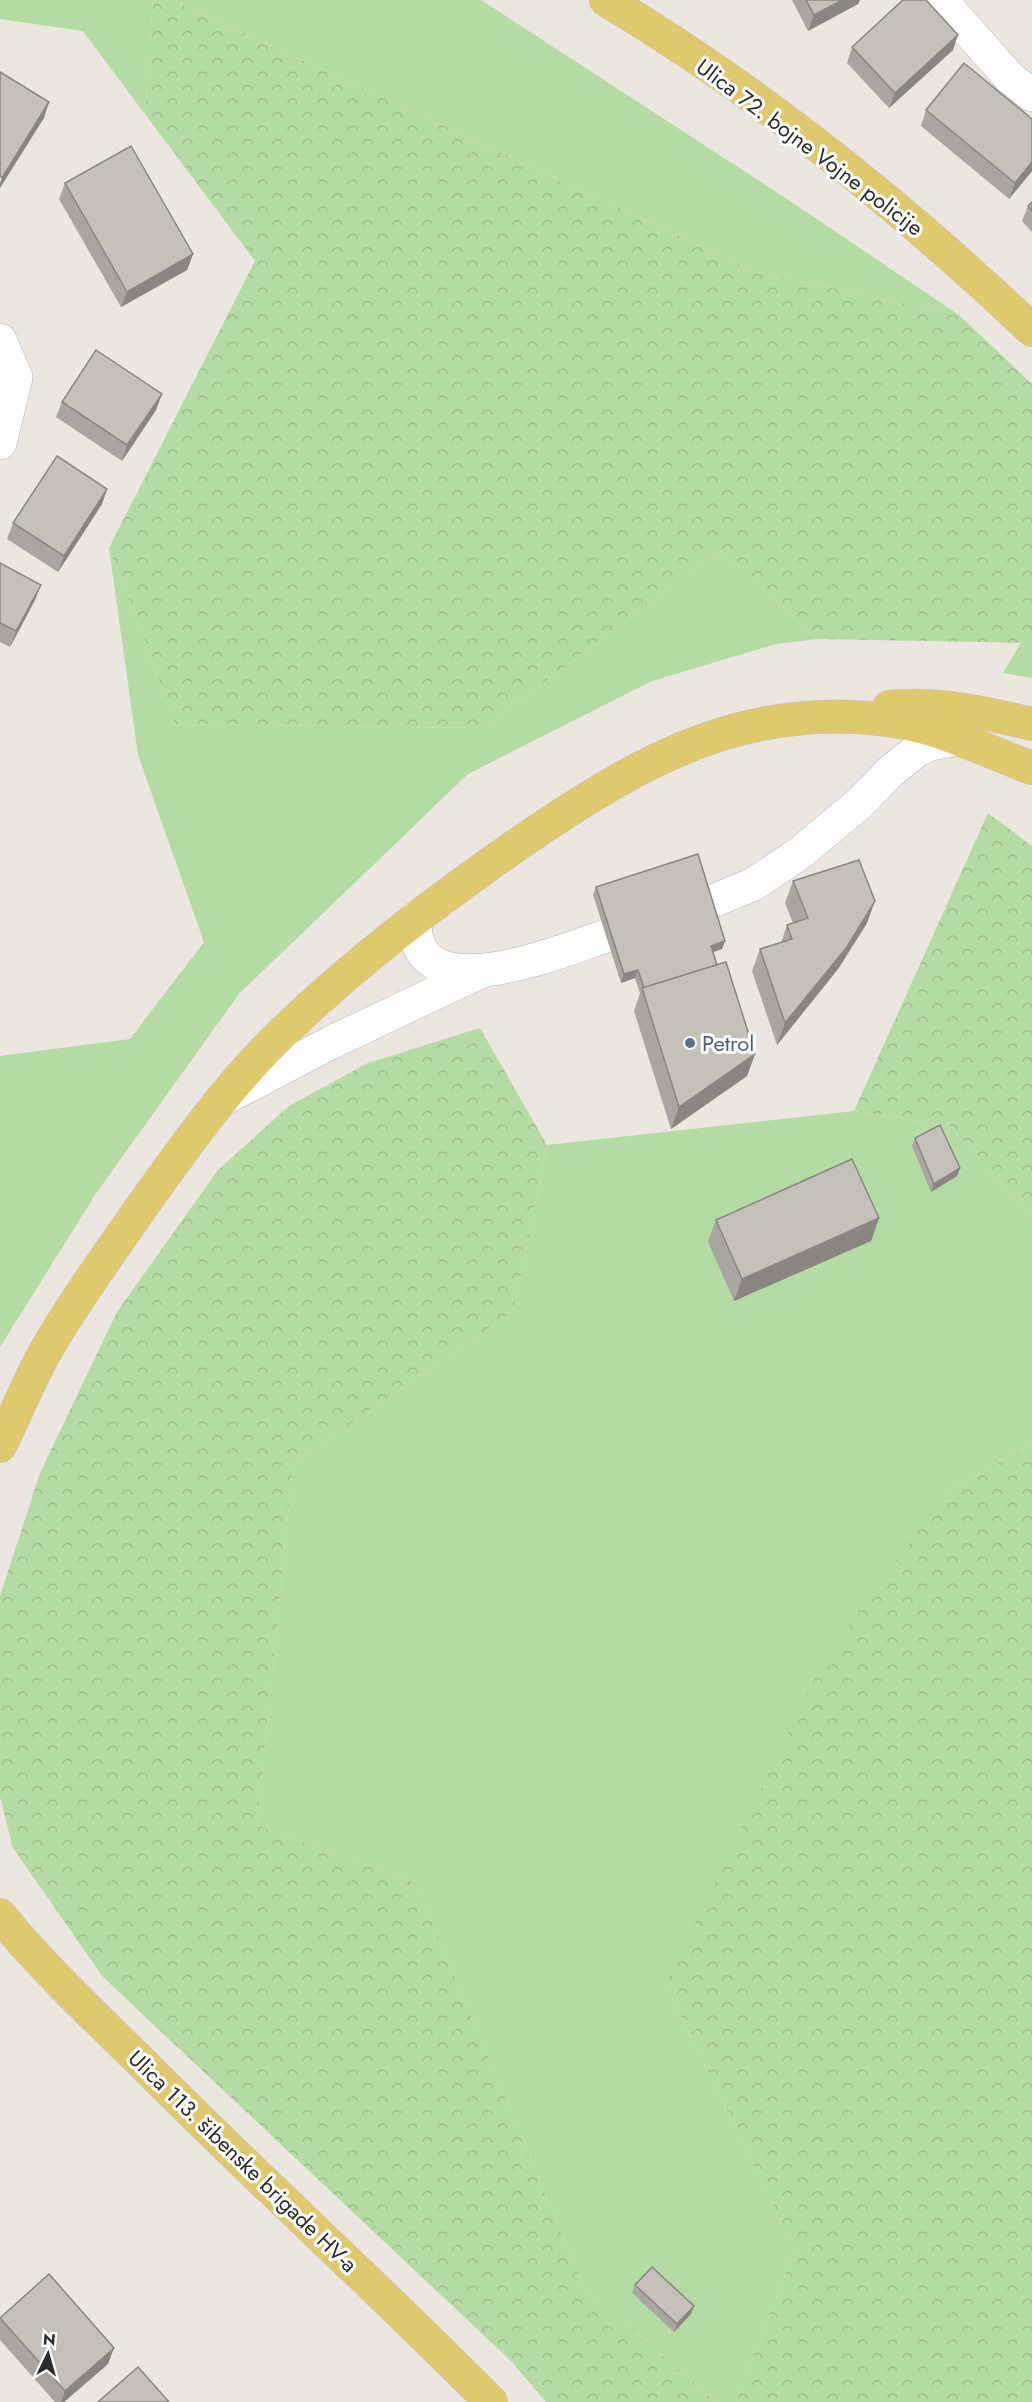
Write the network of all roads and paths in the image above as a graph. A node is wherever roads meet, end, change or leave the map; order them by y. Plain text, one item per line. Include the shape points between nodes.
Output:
1 (606, 0) edge
2 (941, 0) edge
3 (1032, 95) edge
4 (1032, 330) edge
5 (0, 340) edge
6 (0, 443) edge
7 (833, 717) junction
8 (1032, 724) edge
9 (956, 739) junction
10 (1019, 763) edge
11 (1032, 782) edge
12 (708, 903) edge
13 (416, 918) junction
14 (606, 936) edge
15 (482, 971) junction
16 (223, 1099) junction
17 (0, 1446) edge
18 (0, 1915) edge
19 (491, 2402) edge

1 - 4 main road, Ulica 72. bojne Vojne policije via 745,92 882,196
2 - 3 street via 1010,78
5 - 6 street via 16,377
7 - 8 main road via 909,705 978,712
7 - 9 main road via 904,723
7 - 13 main road via 760,723 680,748 572,807
9 - 10 main road
9 - 12 street via 917,750 800,853 754,884
10 - 11 main road
13 - 15 street via 416,936 422,951 435,964 466,972
13 - 16 main road via 273,1043
14 - 15 street
15 - 16 street
16 - 17 main road via 176,1158 50,1344
18 - 19 main road, Ulica 113. šibenske brigade HV-a via 30,1952 203,2124

